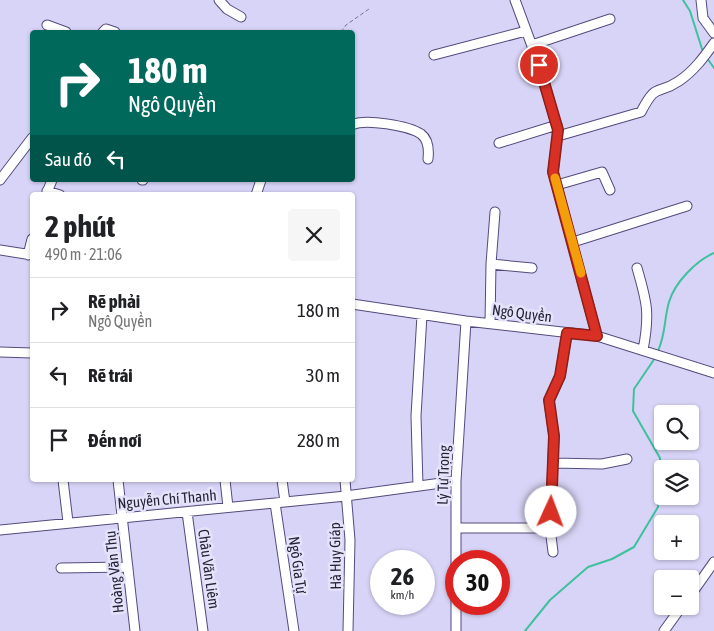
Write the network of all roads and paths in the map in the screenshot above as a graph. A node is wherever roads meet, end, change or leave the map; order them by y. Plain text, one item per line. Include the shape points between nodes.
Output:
1 (219, 0) edge
2 (515, 0) edge
3 (701, 0) edge
4 (369, 9) dead end
5 (241, 18) dead end
6 (610, 19) dead end
7 (47, 25) dead end
8 (61, 30) edge
9 (343, 30) edge
10 (526, 31) junction
11 (714, 33) edge
12 (714, 42) edge
13 (532, 45) junction
14 (434, 55) dead end
15 (355, 124) edge
16 (556, 124) junction
17 (558, 136) junction
18 (30, 141) edge
19 (499, 143) dead end
20 (428, 159) dead end
21 (0, 180) edge
22 (557, 185) junction
23 (610, 190) dead end
24 (687, 206) dead end
25 (495, 212) dead end
26 (573, 242) junction
27 (0, 250) edge
28 (30, 255) edge
29 (491, 264) junction
30 (532, 268) dead end
31 (637, 268) dead end
32 (355, 304) edge
33 (422, 315) junction
34 (466, 321) junction
35 (490, 323) junction
36 (567, 333) junction
37 (597, 336) junction
38 (647, 351) junction
39 (0, 352) edge
40 (30, 353) edge
41 (714, 373) edge
42 (627, 459) dead end
43 (553, 463) junction
44 (456, 481) junction
45 (63, 482) edge
46 (118, 482) edge
47 (225, 482) edge
48 (282, 482) edge
49 (345, 482) edge
50 (418, 486) junction
51 (346, 496) junction
52 (280, 502) junction
53 (228, 507) junction
54 (187, 512) junction
55 (122, 516) junction
56 (68, 522) junction
57 (456, 528) junction
58 (550, 528) junction
59 (0, 530) edge
60 (553, 552) dead end
61 (714, 562) edge
62 (128, 567) junction
63 (61, 568) dead end
64 (699, 583) edge
65 (676, 615) edge
66 (134, 631) edge
67 (203, 631) edge
68 (294, 631) edge
69 (348, 631) edge
70 (456, 631) edge
71 (664, 631) edge

1 - 5 street
2 - 10 street
3 - 11 street via 703,18
4 - 9 path
6 - 13 street
7 - 8 street
10 - 13 street
10 - 14 street
12 - 17 street via 680,81 652,92 641,112
13 - 16 street
15 - 20 street via 372,122 417,132 427,142
16 - 17 street
16 - 19 street
17 - 22 street via 552,164
18 - 21 street
22 - 23 street via 602,172
22 - 26 street
24 - 26 street
25 - 29 street
26 - 37 street
27 - 28 street
29 - 30 street
29 - 35 street
31 - 38 street via 648,307
32 - 33 street, Ngô Quyền
33 - 34 street, Ngô Quyền
33 - 50 street via 416,416
34 - 35 street, Ngô Quyền
34 - 44 street, Lý Tự Trọng
35 - 36 street, Ngô Quyền
36 - 37 street, Ngô Quyền
36 - 43 street via 560,376 549,400 554,436
37 - 38 street, Ngô Quyền
38 - 41 street, Ngô Quyền
39 - 40 street
42 - 43 street via 602,464
43 - 58 street
44 - 50 street, Nguyễn Chí Thanh
44 - 57 street, Lý Tự Trọng
45 - 56 street
46 - 55 street, Hoàng Văn Thụ
47 - 53 street
48 - 52 street, Ngô Gia Tự
49 - 51 street, Hà Huy Giáp
50 - 51 street, Nguyễn Chí Thanh
51 - 52 street, Nguyễn Chí Thanh
51 - 69 street, Hà Huy Giáp via 350,575
52 - 53 street, Nguyễn Chí Thanh
52 - 68 street, Ngô Gia Tự
53 - 54 street, Nguyễn Chí Thanh
54 - 55 street, Nguyễn Chí Thanh
54 - 67 street, Châu Văn Liêm
55 - 56 street, Nguyễn Chí Thanh
55 - 62 street, Hoàng Văn Thụ
56 - 59 street, Nguyễn Chí Thanh
57 - 58 street
57 - 70 street, Lý Tự Trọng
58 - 60 street
61 - 64 street
62 - 63 street
62 - 66 street, Hoàng Văn Thụ
65 - 71 street

